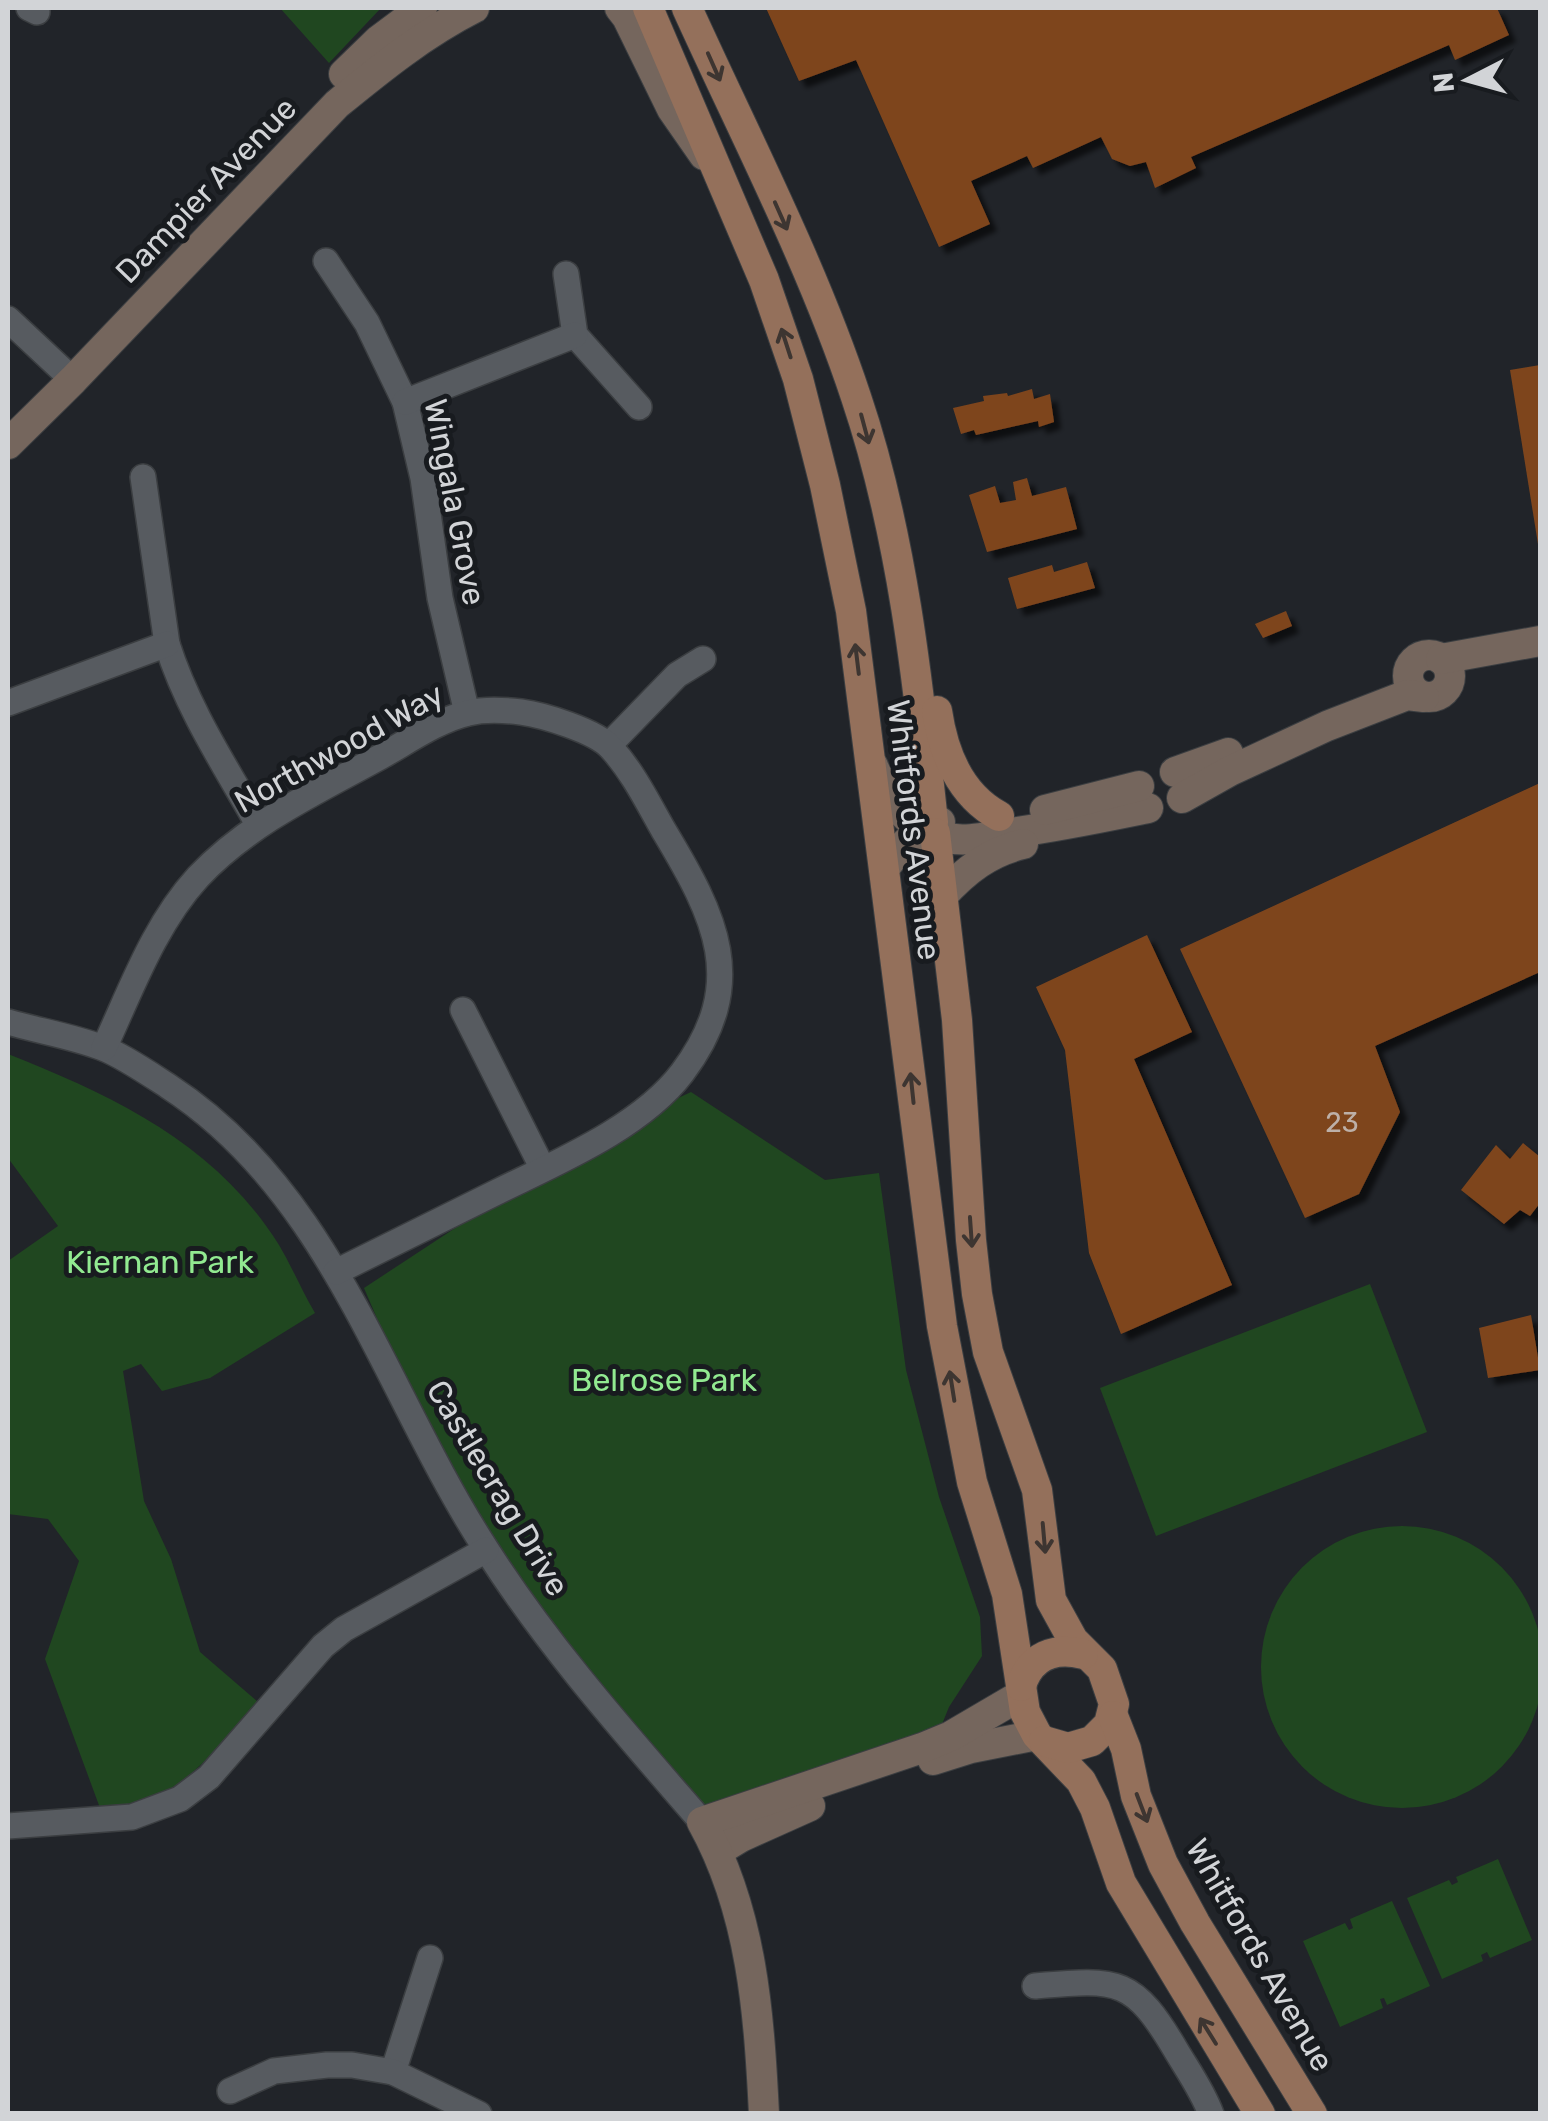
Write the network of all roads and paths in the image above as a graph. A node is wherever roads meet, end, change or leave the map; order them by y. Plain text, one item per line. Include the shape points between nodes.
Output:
1 (422, 8) edge
2 (474, 8) edge
3 (620, 8) edge
4 (648, 8) edge
5 (687, 8) edge
6 (724, 181) junction
7 (326, 261) dead end
8 (566, 274) dead end
9 (8, 319) edge
10 (575, 335) junction
11 (66, 374) junction
12 (405, 402) junction
13 (639, 407) dead end
14 (8, 420) edge
15 (8, 444) edge
16 (143, 477) dead end
17 (904, 606) junction
18 (1540, 640) edge
19 (167, 644) junction
20 (703, 659) dead end
21 (1540, 659) edge
22 (1431, 677) junction
23 (8, 703) edge
24 (468, 713) junction
25 (609, 745) junction
26 (869, 756) junction
27 (1135, 803) junction
28 (999, 816) junction
29 (258, 824) junction
30 (931, 828) junction
31 (884, 868) junction
32 (942, 896) junction
33 (463, 1010) dead end
34 (8, 1022) edge
35 (104, 1048) junction
36 (543, 1169) junction
37 (336, 1272) junction
38 (486, 1550) junction
39 (1083, 1654) junction
40 (1021, 1690) junction
41 (1112, 1716) junction
42 (1041, 1738) junction
43 (702, 1822) junction
44 (8, 1826) edge
45 (718, 1851) junction
46 (430, 1958) dead end
47 (1036, 1986) dead end
48 (393, 2072) junction
49 (230, 2091) dead end
50 (764, 2113) edge
51 (479, 2114) edge
52 (755, 2114) edge
53 (1211, 2114) edge
54 (1260, 2114) edge
55 (1312, 2114) edge

1 - 11 street, Dampier Avenue via 354,64
2 - 11 street, Dampier Avenue via 382,66 337,104
3 - 6 street via 685,131
4 - 6 main road, Whitfords Avenue
5 -> 17 main road, Whitfords Avenue via 846,370 880,484
26 -> 6 main road, Whitfords Avenue via 851,611 813,437 782,330
7 - 12 street, Wingala Grove via 367,323
8 - 10 street
9 - 11 street
10 - 12 street
10 - 13 street
11 - 14 street, Dampier Avenue
11 - 15 street, Dampier Avenue
12 - 24 street, Wingala Grove
16 - 19 street
17 - 28 main road via 922,627 944,746 980,806
17 - 30 main road, Whitfords Avenue
18 - 22 street
19 - 23 street
19 - 29 street via 198,718
20 - 25 street via 676,674
21 - 22 street
22 - 27 street via 1408,694 1230,771 1178,785 1166,768 1153,769
24 - 25 street, Northwood Way via 522,712
24 - 29 street, Northwood Way
25 - 36 street via 698,886 719,949 718,992 713,1019 665,1092 621,1126
26 - 30 street via 894,805
26 - 31 main road, Whitfords Avenue
27 - 28 street
27 - 30 street via 1092,822 968,839
27 - 32 street via 1112,824 985,857
28 - 30 street
29 - 35 street, Northwood Way via 178,902
30 - 31 street via 904,844
30 - 32 main road, Whitfords Avenue
40 -> 31 main road, Whitfords Avenue via 1007,1594 955,1409
32 -> 39 main road, Whitfords Avenue via 977,1294 996,1378 1036,1490 1051,1600
33 - 36 street
34 - 35 street, Castlecrag Drive
35 - 37 street, Castlecrag Drive via 187,1098 245,1147 297,1209
36 - 37 street
37 - 38 street, Castlecrag Drive
38 - 43 street, Castlecrag Drive via 581,1684
38 - 44 street via 344,1628 303,1665 209,1777 180,1799 132,1817
39 - 40 main road via 1044,1655
39 - 41 main road, Whitfords Avenue via 1108,1680
40 - 42 main road, Whitfords Avenue
40 - 43 street via 952,1736
41 - 42 main road via 1102,1734 1080,1746
41 -> 55 main road, Whitfords Avenue via 1163,1864
42 - 45 street via 958,1752 778,1819
54 -> 42 main road, Whitfords Avenue via 1121,1883 1082,1781
43 - 45 street, Castlecrag Drive
45 - 50 street, Castlecrag Drive via 754,1982
46 - 48 street
47 - 53 street via 1106,1984 1135,1994 1154,2013
48 - 49 street via 301,2067
48 - 51 street
50 - 52 street

